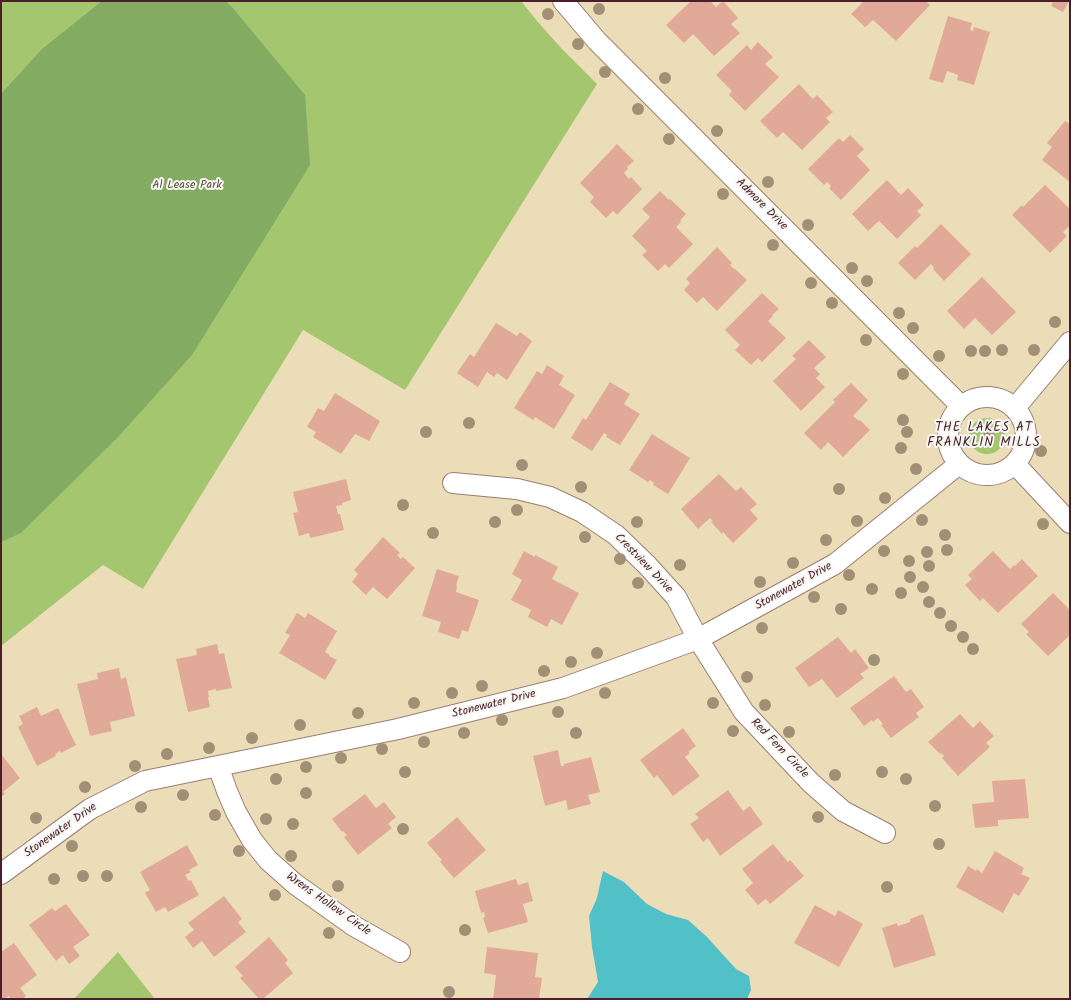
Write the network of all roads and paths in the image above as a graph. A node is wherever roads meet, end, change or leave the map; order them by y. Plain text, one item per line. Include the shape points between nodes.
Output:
1 (563, 1) edge
2 (1070, 342) edge
3 (961, 406) junction
4 (1014, 408) junction
5 (959, 464) junction
6 (1015, 464) junction
7 (453, 484) dead end
8 (1070, 523) edge
9 (698, 639) junction
10 (218, 766) junction
11 (885, 833) dead end
12 (1, 874) edge
13 (400, 952) dead end

1 - 3 street, Admore Drive via 597,41
2 - 4 street
3 - 4 street via 974,398 988,397 1002,400
3 - 5 street via 951,419 947,435 950,451
4 - 6 street via 1023,421 1027,436 1024,451
5 - 6 street via 972,473 987,476 1002,473
5 - 9 street, Stonewater Drive via 836,564
6 - 8 street
7 - 9 street, Crestview Drive via 517,489 550,497 582,512 616,535 647,564 676,597
9 - 10 street, Stonewater Drive via 563,688 398,729
9 - 11 street, Red Fern Circle via 744,712 811,783 844,811
10 - 12 street, Stonewater Drive via 145,781 90,809
10 - 13 street, Wrens Hollow Circle via 236,812 252,840 268,860 295,884 354,926

